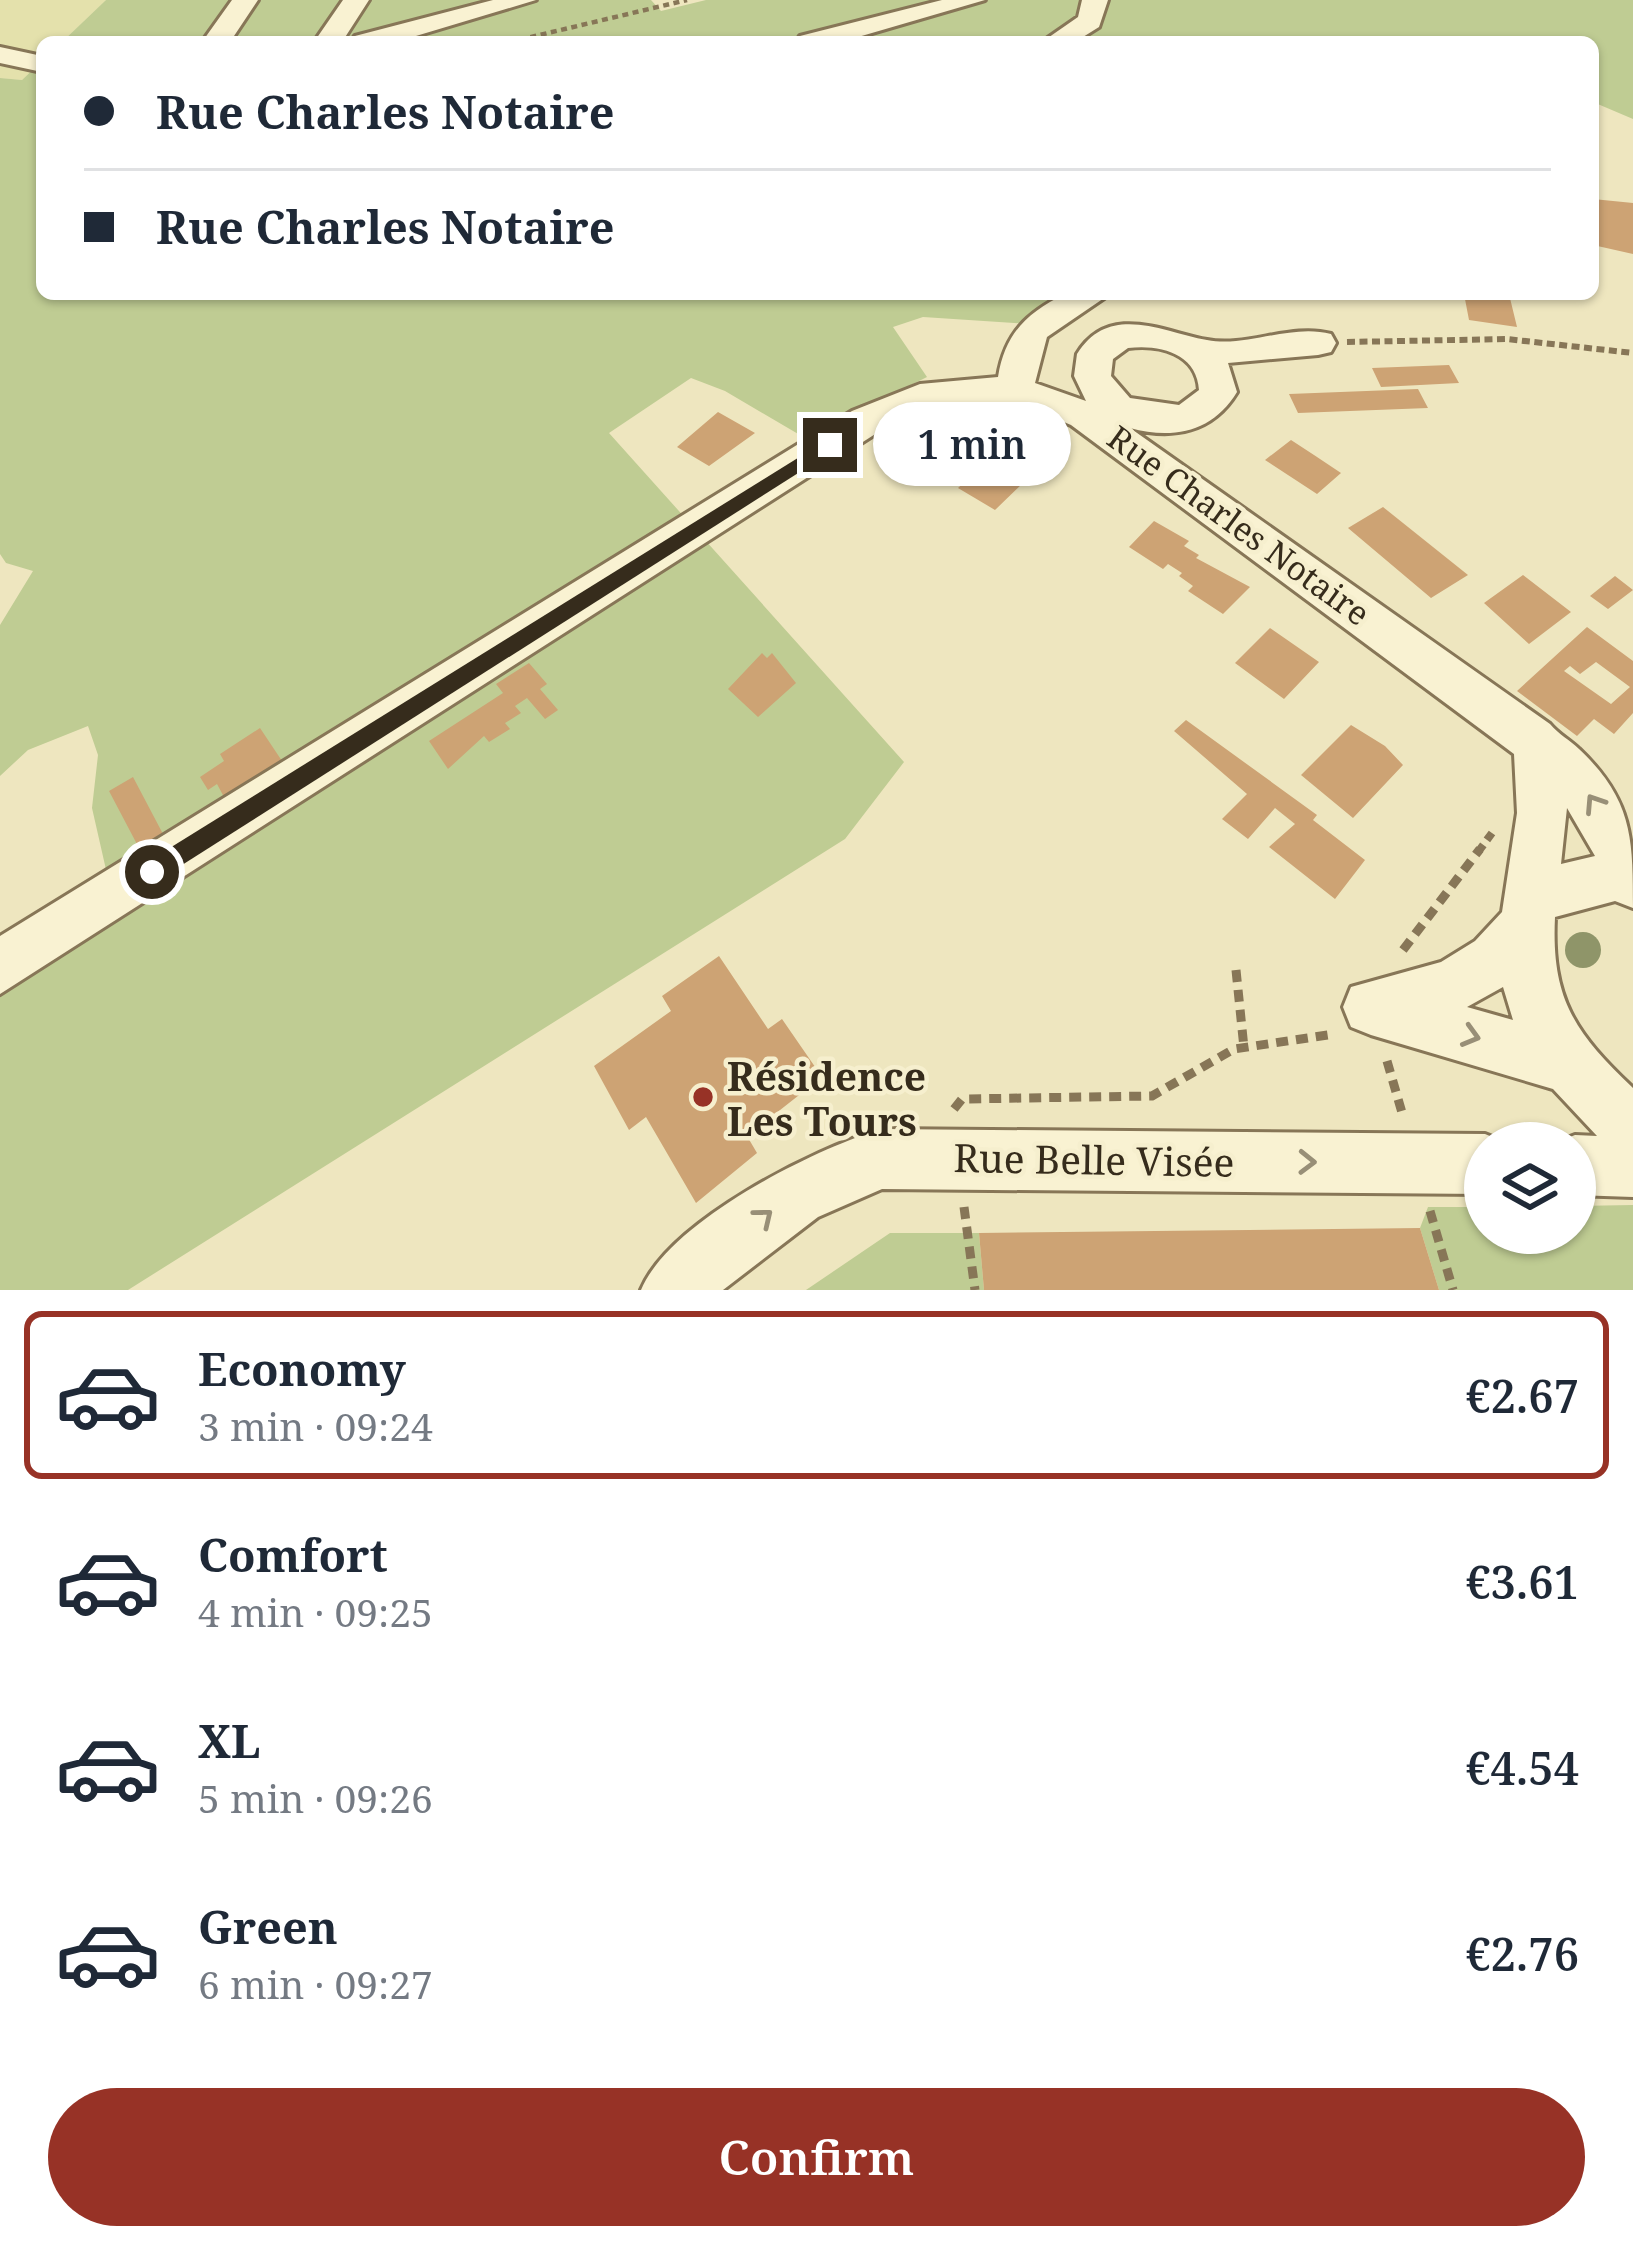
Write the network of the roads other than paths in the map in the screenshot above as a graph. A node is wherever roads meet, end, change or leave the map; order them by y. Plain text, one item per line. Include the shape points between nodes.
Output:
1 (245, 0) edge
2 (356, 0) edge
3 (523, 0) edge
4 (972, 0) edge
5 (1095, 0) edge
6 (927, 5) edge
7 (220, 36) edge
8 (332, 36) edge
9 (388, 36) edge
10 (860, 36) edge
11 (1066, 36) edge
12 (0, 55) edge
13 (36, 63) edge
14 (1081, 300) edge
15 (1318, 343) road end
16 (1200, 353) junction
17 (1015, 391) junction
18 (1095, 407) junction
19 (1533, 739) junction
20 (1631, 878) edge
21 (1526, 914) junction
22 (0, 967) edge
23 (1570, 1065) junction
24 (1633, 1129) edge
25 (1464, 1164) edge
26 (1596, 1165) edge
27 (1633, 1166) edge
28 (673, 1290) edge

1 - 7 street
2 - 8 street
3 - 9 street
4 - 6 street
5 - 11 street via 1090,21
6 - 10 street
12 - 13 street
14 - 17 street via 1022,338
15 - 16 street
16 - 18 street via 1156,335 1112,340 1090,367
16 - 18 street via 1219,385 1199,413 1152,419
17 - 18 street, Rue Charles Notaire
17 - 22 street, Rue Charles Notaire via 960,387 881,412
18 - 19 street, Rue Charles Notaire
20 -> 19 street, Rue Charles Notaire via 1582,786
19 - 21 street via 1546,786
20 - 21 street
21 - 23 street via 1528,986
21 -> 23 street via 1507,952 1440,994 1371,1007
23 - 24 street
28 -> 25 street, Rue Belle Visée via 803,1188 882,1159
26 - 27 street

